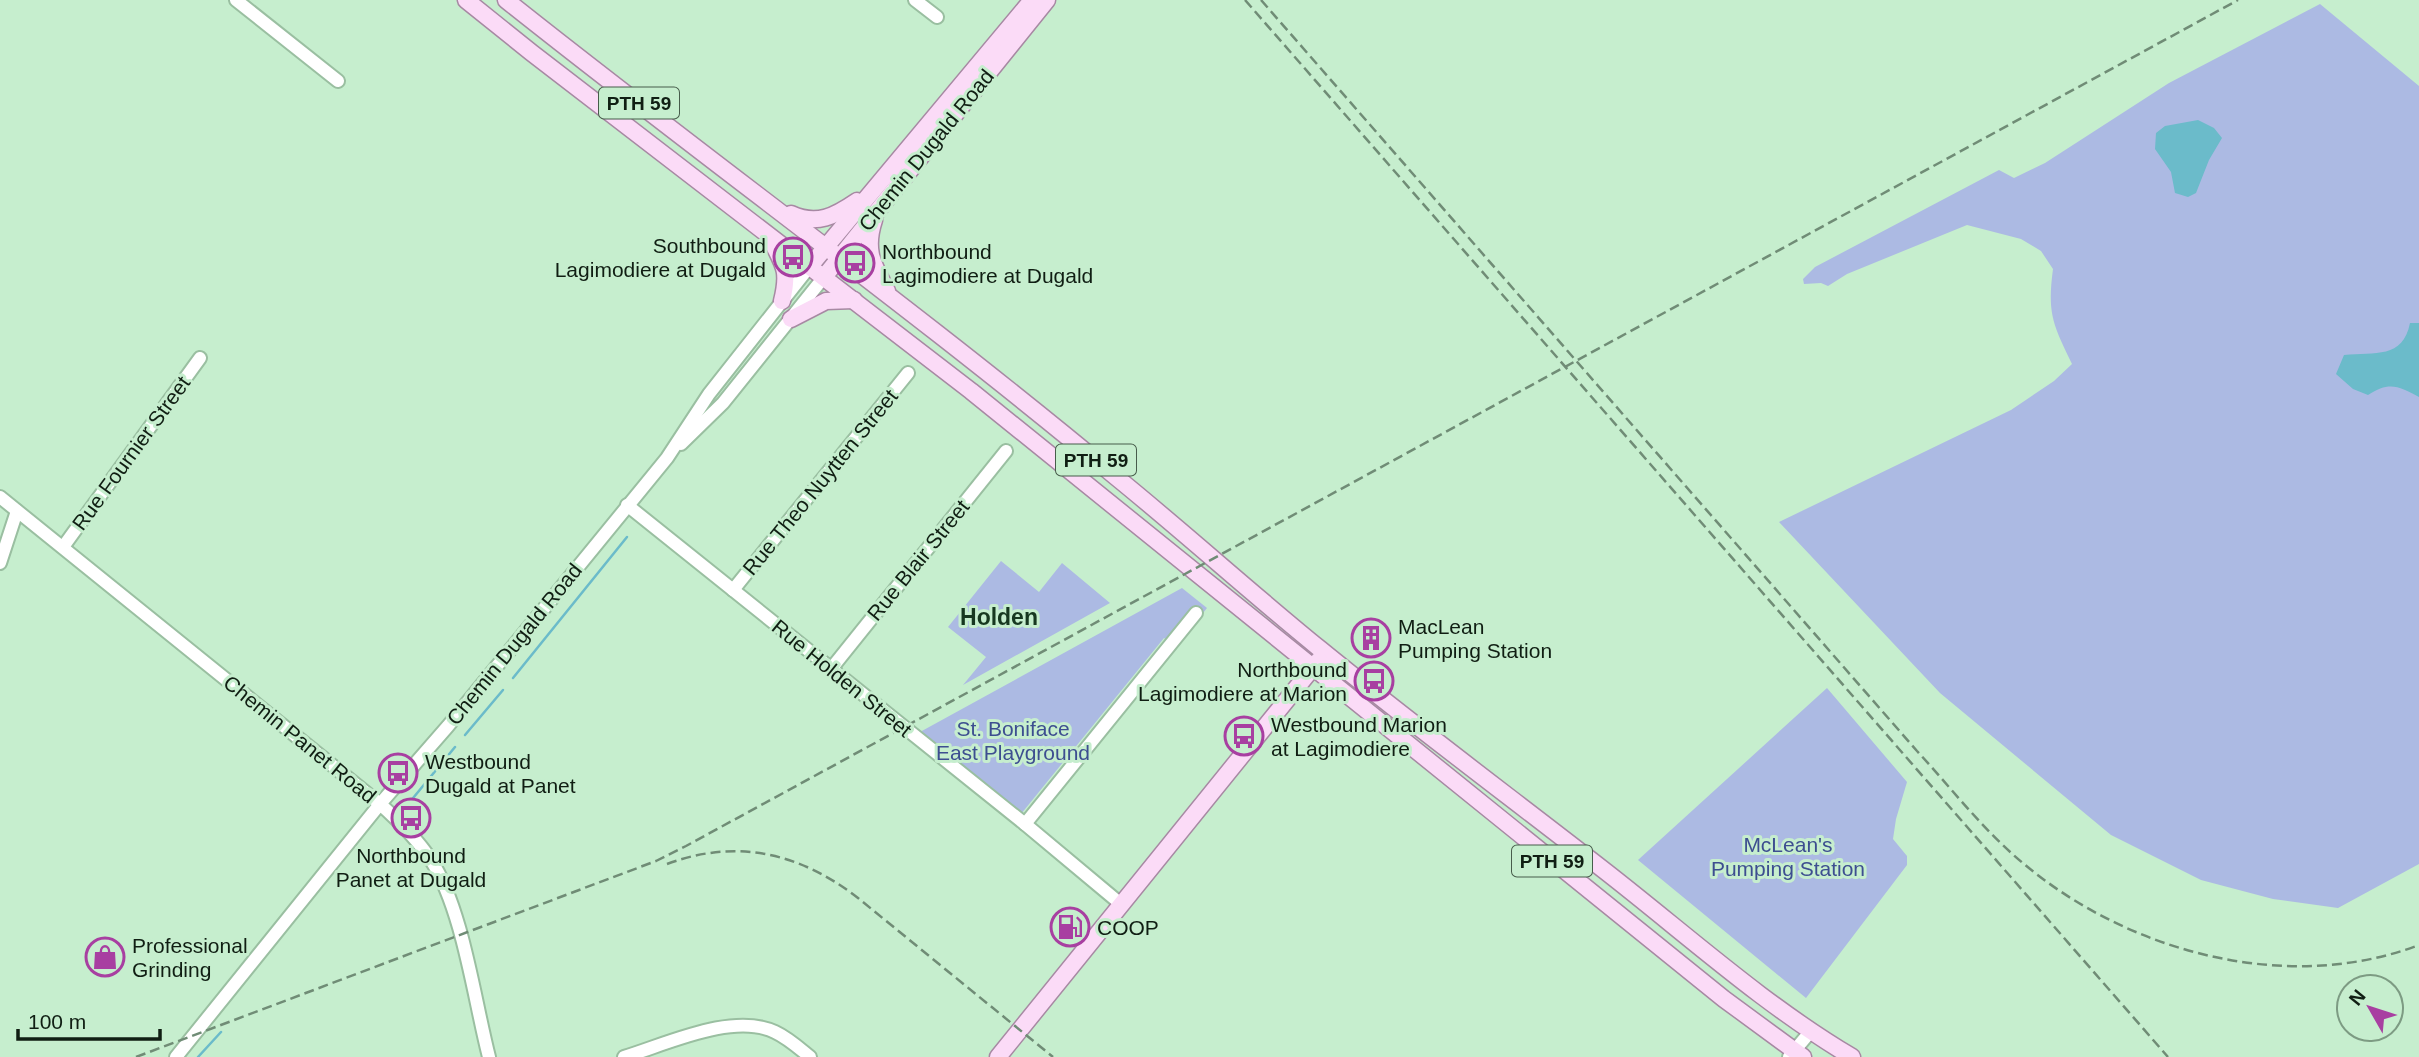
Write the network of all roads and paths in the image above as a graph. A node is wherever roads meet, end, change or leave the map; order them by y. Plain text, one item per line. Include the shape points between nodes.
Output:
1 (236, 0) edge
2 (467, 0) edge
3 (506, 0) edge
4 (915, 0) edge
5 (1032, 0) edge
6 (1047, 0) edge
7 (937, 17) dead end
8 (338, 82) dead end
9 (871, 191) junction
10 (773, 205) junction
11 (877, 211) junction
12 (767, 233) junction
13 (826, 247) junction
14 (840, 257) junction
15 (810, 266) junction
16 (824, 277) junction
17 (889, 295) junction
18 (854, 300) junction
19 (782, 301) junction
20 (790, 319) junction
21 (200, 358) dead end
22 (908, 373) dead end
23 (1006, 451) dead end
24 (667, 458) junction
25 (0, 498) edge
26 (627, 505) junction
27 (17, 511) junction
28 (63, 547) junction
29 (0, 563) edge
30 (733, 590) junction
31 (1196, 613) dead end
32 (1324, 652) junction
33 (1313, 667) junction
34 (831, 669) junction
35 (380, 804) junction
36 (1024, 824) junction
37 (1122, 905) junction
38 (1811, 1031) junction
39 (1795, 1055) edge
40 (176, 1057) edge
41 (489, 1057) edge
42 (624, 1057) edge
43 (810, 1057) edge
44 (998, 1057) edge
45 (1852, 1057) edge

1 - 8 street
2 - 12 main road, PTH 59
3 - 10 main road, PTH 59
4 - 7 street
5 - 9 main road, Chemin Dugald Road
6 - 11 main road, Chemin Dugald Road
9 - 10 main road via 820,220 798,217
9 - 13 main road, Chemin Dugald Road
10 - 13 main road, PTH 59
11 - 14 main road, Chemin Dugald Road
11 - 17 main road via 869,247
12 - 15 main road, PTH 59
12 - 19 main road via 785,264
13 - 14 main road, PTH 59
13 - 15 main road, Chemin Dugald Road
14 - 16 main road, Chemin Dugald Road
14 - 17 main road, PTH 59
15 - 16 main road, PTH 59
15 - 19 street, Chemin Dugald Road
16 - 18 main road, PTH 59
16 - 20 street, Chemin Dugald Road
17 - 32 main road, PTH 59 via 1119,478
18 - 20 main road via 826,301
18 - 33 main road, PTH 59
19 - 24 street, Chemin Dugald Road via 709,394
20 - 24 street, Chemin Dugald Road via 723,403
21 - 28 street, Rue Fournier Street
22 - 30 street, Rue Theo Nuytten Street
23 - 34 street, Rue Blair Street
24 - 26 street, Chemin Dugald Road
25 - 27 street, Chemin Panet Road
26 - 30 street, Rue Holden Street
26 - 35 street, Chemin Dugald Road
27 - 28 street, Chemin Panet Road
27 - 29 street
28 - 35 street, Chemin Panet Road
30 - 34 street, Rue Holden Street
31 - 36 street
32 - 33 main road
32 - 38 main road, PTH 59
33 - 37 main road
33 - 39 main road, PTH 59
34 - 36 street, Rue Holden Street
35 - 40 street, Chemin Dugald Road
35 - 41 street, Chemin Panet Road via 431,860 450,897
36 - 37 street, Rue Holden Street
37 - 44 main road
38 - 39 street
38 - 45 main road, PTH 59
42 - 43 street via 739,1024 776,1032

